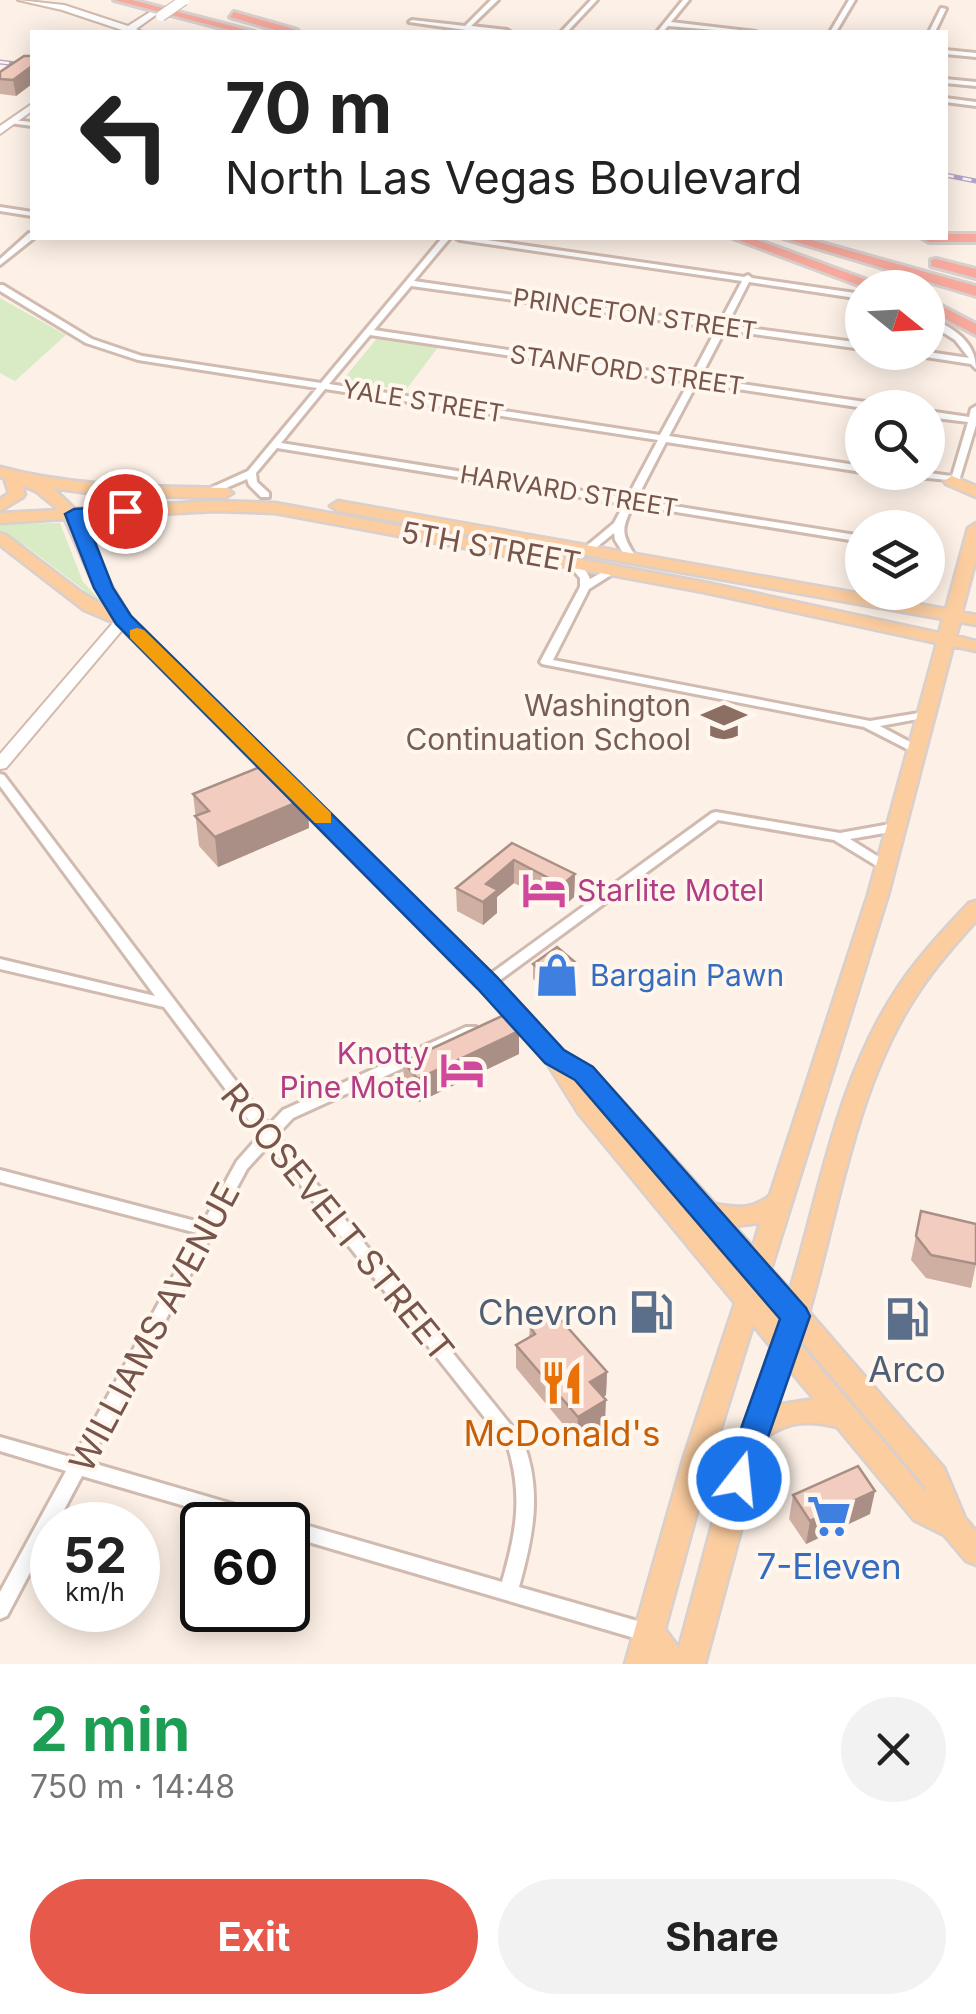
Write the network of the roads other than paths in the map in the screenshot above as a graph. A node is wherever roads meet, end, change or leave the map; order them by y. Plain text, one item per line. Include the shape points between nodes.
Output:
1 (22, 0) edge
2 (109, 0) edge
3 (119, 0) edge
4 (174, 0) edge
5 (184, 0) edge
6 (495, 0) edge
7 (594, 0) edge
8 (686, 0) edge
9 (852, 0) edge
10 (943, 9) dead end
11 (154, 15) junction
12 (100, 19) junction
13 (412, 22) dead end
14 (666, 24) junction
15 (466, 28) junction
16 (127, 30) edge
17 (135, 30) edge
18 (238, 30) edge
19 (286, 30) edge
20 (486, 30) edge
21 (566, 30) edge
22 (662, 30) edge
23 (730, 30) edge
24 (833, 30) edge
25 (933, 30) edge
26 (948, 52) edge
27 (976, 55) edge
28 (948, 81) edge
29 (976, 84) edge
30 (948, 100) edge
31 (976, 104) edge
32 (30, 105) edge
33 (6, 123) edge
34 (0, 132) edge
35 (0, 210) edge
36 (30, 214) edge
37 (30, 237) edge
38 (948, 238) edge
39 (976, 238) edge
40 (444, 240) edge
41 (475, 240) edge
42 (746, 240) edge
43 (797, 240) edge
44 (852, 240) edge
45 (0, 264) edge
46 (976, 274) edge
47 (845, 275) edge
48 (748, 277) junction
49 (408, 283) junction
50 (0, 287) edge
51 (976, 291) edge
52 (845, 293) edge
53 (945, 309) edge
54 (945, 313) edge
55 (976, 318) edge
56 (722, 326) junction
57 (945, 329) edge
58 (976, 330) edge
59 (367, 332) junction
60 (845, 344) edge
61 (945, 358) edge
62 (976, 364) edge
63 (694, 380) junction
64 (324, 386) junction
65 (845, 402) edge
66 (945, 414) edge
67 (974, 415) edge
68 (662, 438) junction
69 (275, 444) junction
70 (845, 466) edge
71 (251, 473) junction
72 (6, 474) edge
73 (945, 480) edge
74 (952, 481) junction
75 (976, 492) edge
76 (207, 493) junction
77 (265, 495) junction
78 (631, 501) junction
79 (0, 506) edge
80 (74, 514) junction
81 (0, 518) edge
82 (443, 524) junction
83 (618, 525) junction
84 (976, 528) edge
85 (418, 534) junction
86 (845, 536) edge
87 (0, 538) edge
88 (588, 549) junction
89 (631, 557) junction
90 (972, 557) edge
91 (572, 562) junction
92 (614, 570) junction
93 (585, 588) junction
94 (952, 616) junction
95 (123, 620) junction
96 (976, 620) edge
97 (944, 640) junction
98 (976, 646) edge
99 (926, 715) junction
100 (867, 724) junction
101 (917, 749) junction
102 (0, 764) edge
103 (0, 778) edge
104 (896, 827) junction
105 (838, 837) junction
106 (885, 866) junction
107 (976, 908) edge
108 (0, 964) edge
109 (487, 982) junction
110 (167, 1004) junction
111 (514, 1011) junction
112 (554, 1056) junction
113 (268, 1136) junction
114 (0, 1176) edge
115 (783, 1197) junction
116 (706, 1212) junction
117 (207, 1230) junction
118 (753, 1287) junction
119 (791, 1329) junction
120 (848, 1418) junction
121 (754, 1430) junction
122 (0, 1444) edge
123 (78, 1467) junction
124 (198, 1502) edge
125 (954, 1526) junction
126 (310, 1534) edge
127 (976, 1552) edge
128 (508, 1593) junction
129 (0, 1610) edge
130 (648, 1634) junction
131 (640, 1664) edge
132 (666, 1664) edge
133 (690, 1664) edge

1 - 12 street
2 - 11 highway
3 - 11 highway
4 - 11 street, bridge
4 - 19 highway
5 - 11 street, bridge
6 - 15 street
7 - 21 street
8 - 14 street
9 - 24 street
10 - 25 street
11 - 12 street
11 - 17 street
11 - 18 highway
12 - 16 street
13 - 15 street
14 - 22 street
14 - 23 street
15 - 20 street
26 - 27 street
28 - 29 street
30 - 31 street
32 - 33 street
33 - 34 street
35 - 36 street
37 - 45 street
38 - 39 highway
40 - 49 street
41 - 48 street
42 - 47 highway
43 - 51 highway
44 - 46 highway
48 - 52 street
48 - 56 street
49 - 56 street, PRINCETON STREET
49 - 59 street
50 - 64 street, YALE STREET via 113,351
53 - 55 highway
54 - 58 highway
56 - 60 street, PRINCETON STREET
56 - 63 street
57 - 62 street
59 - 63 street, STANFORD STREET
59 - 64 street
61 - 62 street
63 - 65 street, STANFORD STREET
63 - 68 street
64 - 68 street, YALE STREET
64 - 69 street
66 - 67 street
67 - 74 street
68 - 70 street, YALE STREET
68 - 78 street
69 - 71 street
69 - 78 street, HARVARD STREET
71 - 76 street
71 - 77 street via 252,484
72 - 76 main road, 5TH STREET via 79,488
72 - 79 main road via 19,487
72 - 80 main road via 45,489
73 - 74 street
74 - 75 main road
76 - 77 main road, 5TH STREET
77 - 82 main road, 5TH STREET
78 - 83 street
78 - 86 street, HARVARD STREET
80 - 81 main road, 5TH STREET
80 - 85 main road, 5TH STREET via 248,506
80 - 95 main road
82 - 85 main road
82 - 88 main road, 5TH STREET
83 - 88 street
83 - 89 street
84 - 90 main road
85 - 91 main road, 5TH STREET
87 - 95 main road via 98,615
88 - 89 main road, 5TH STREET
89 - 94 main road, 5TH STREET
90 - 94 main road
91 - 92 main road, 5TH STREET
91 - 93 street
92 - 93 street
92 - 97 main road, 5TH STREET
93 - 100 street via 546,662
94 - 96 main road, 5TH STREET
94 - 97 main road
95 - 102 street
95 - 109 main road
97 - 98 main road, 5TH STREET
97 - 99 main road
99 - 100 street
99 - 101 main road
100 - 101 street
101 - 104 main road
103 - 110 street, ROOSEVELT STREET
104 - 105 street
104 - 106 main road
105 - 106 street
105 - 109 street via 716,816
106 - 115 main road
107 - 119 main road via 920,966 884,1026
108 - 110 street
109 - 111 main road
110 - 113 street, ROOSEVELT STREET
111 - 112 main road
111 - 113 street, WILLIAMS AVENUE via 288,1114
112 - 116 main road via 584,1074
112 - 118 main road via 587,1108
113 - 117 street, WILLIAMS AVENUE via 242,1165
113 - 128 street, ROOSEVELT STREET via 516,1444 528,1481 528,1522
114 - 117 street
115 - 116 main road via 760,1216
115 - 118 main road
116 - 118 main road
117 - 123 street, WILLIAMS AVENUE
118 - 119 main road
118 - 130 main road
119 - 120 main road
119 - 121 main road
119 - 125 main road via 934,1477
120 - 121 main road via 798,1408
120 - 125 main road via 924,1512
121 - 133 main road
122 - 123 street
123 - 124 street
123 - 129 street, WILLIAMS AVENUE
125 - 127 main road
126 - 128 street
128 - 130 street
130 - 131 main road
130 - 132 main road via 665,1651

